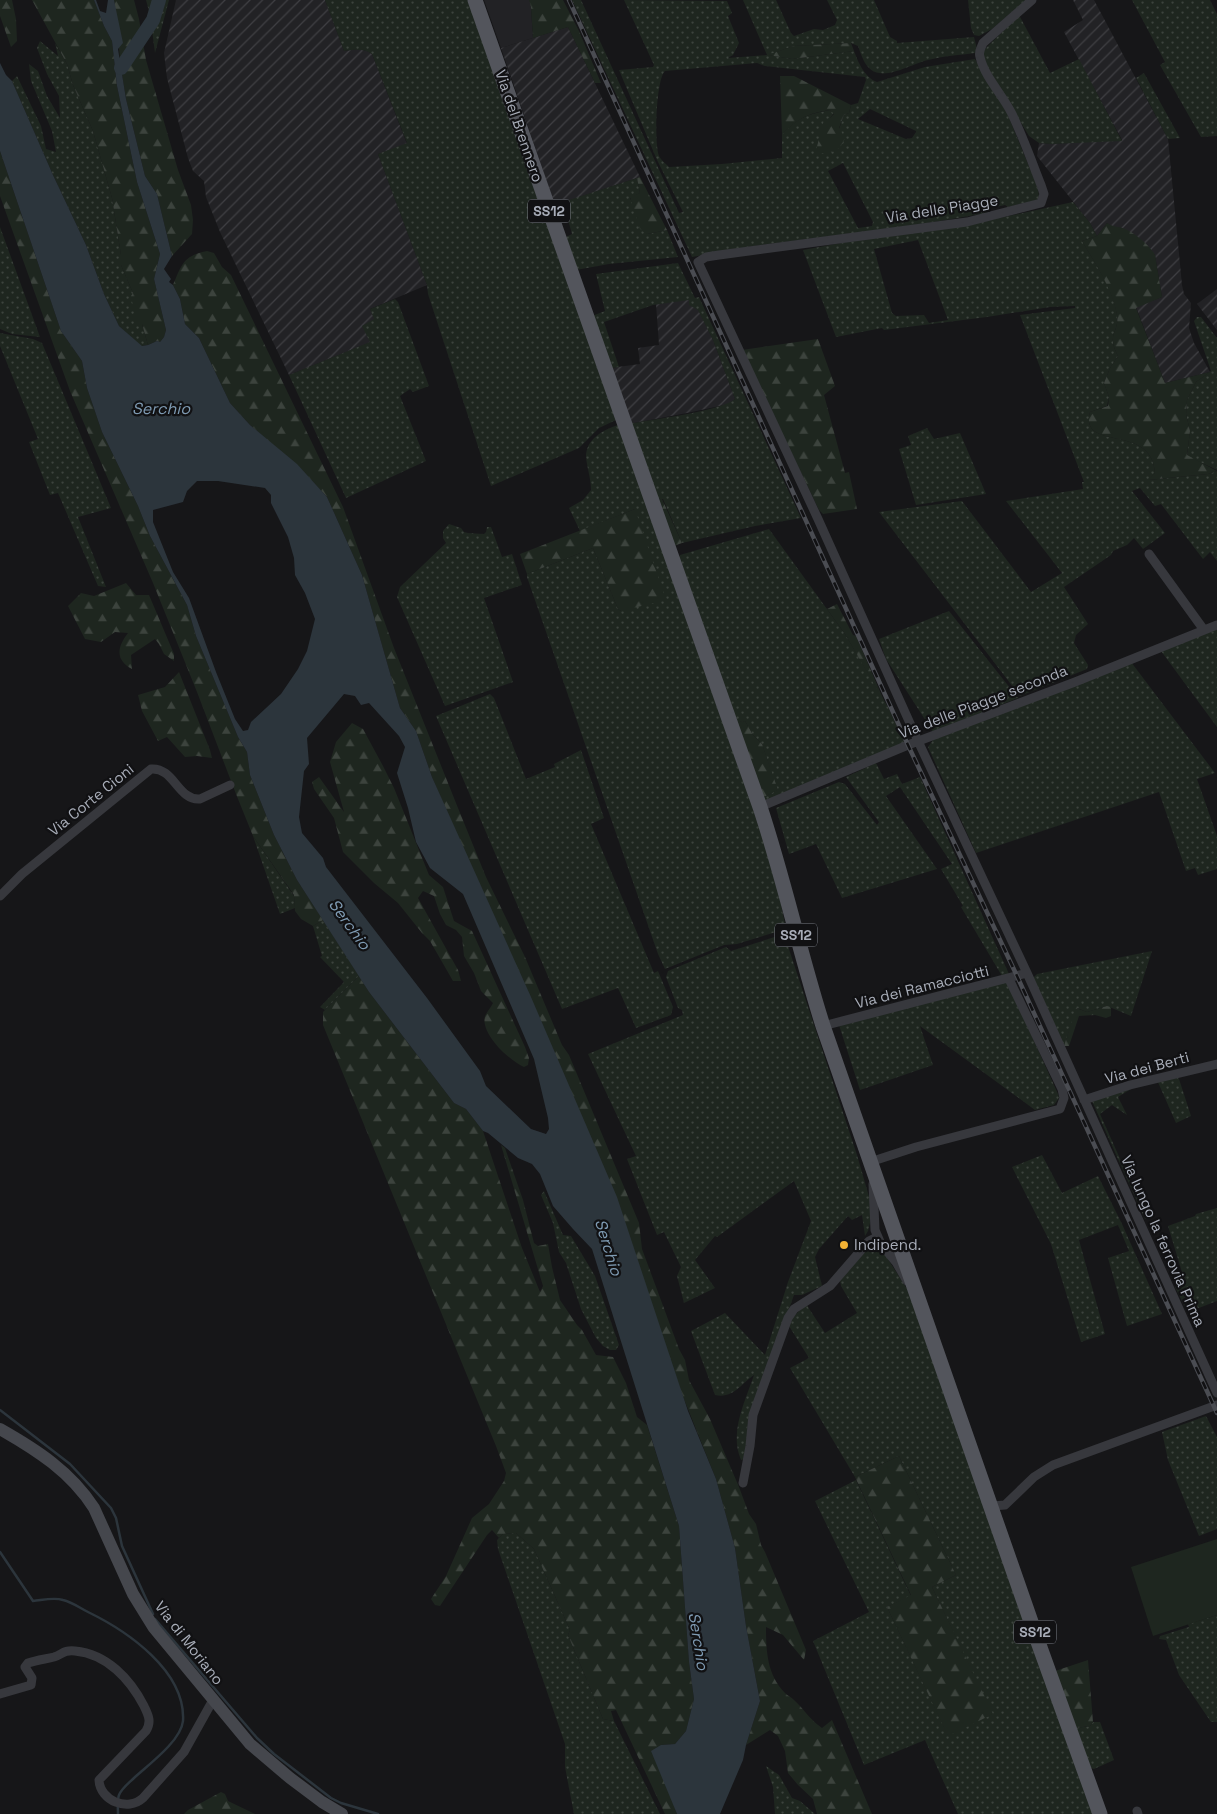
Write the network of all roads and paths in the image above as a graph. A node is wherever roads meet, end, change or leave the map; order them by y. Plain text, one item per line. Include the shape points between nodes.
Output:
1 (476, 0) edge
2 (1032, 0) edge
3 (698, 262) joint
4 (1149, 554) dead end
5 (1217, 624) edge
6 (1204, 630) junction
7 (918, 741) junction
8 (230, 785) dead end
9 (760, 807) junction
10 (0, 896) edge
11 (1027, 973) junction
12 (1009, 979) junction
13 (823, 1026) junction
14 (1217, 1064) edge
15 (1084, 1100) junction
16 (871, 1166) junction
17 (877, 1237) junction
18 (914, 1285) junction
19 (1217, 1393) edge
20 (1217, 1405) edge
21 (0, 1429) edge
22 (743, 1483) dead end
23 (992, 1506) junction
24 (0, 1694) edge
25 (214, 1700) junction
26 (342, 1814) edge
27 (1100, 1814) edge

1 - 9 main road, Via del Brennero / SS12
2 - 3 street, Via delle Piagge via 983,43 979,56 1012,113 1042,185 1041,203 967,222 719,255
3 - 7 street, Via lungo la ferrovia Prima
4 - 6 street
5 - 6 street, Via delle Piagge seconda
6 - 7 street, Via delle Piagge seconda
7 - 9 street, Via delle Piagge seconda
7 - 11 street, Via lungo la ferrovia Prima
8 - 10 street, Via Corte Cioni via 195,799 185,794 165,772 151,769 22,874
9 - 13 main road, SS12
11 - 12 street, Via dei Ramacciotti
11 - 15 street, Via lungo la ferrovia Prima
12 - 13 street, Via dei Ramacciotti
12 - 16 street via 1062,1089 1064,1098 1060,1109 916,1147
13 - 16 main road, SS12
14 - 15 street, Via dei Berti
15 - 19 street, Via lungo la ferrovia Prima
16 - 17 street
16 - 18 main road, SS12
17 - 18 street via 905,1279
17 - 22 street via 869,1241 830,1286 794,1309 788,1318 753,1415
18 - 23 main road, SS12
20 - 23 street via 1053,1465 1034,1477 1006,1505
21 - 25 main road, Via di Moriano via 53,1462 88,1498 148,1619
23 - 27 main road, SS12
24 - 25 street via 31,1686 32,1678 25,1667 28,1663 65,1651 92,1655 126,1678 133,1686 150,1724 99,1780 102,1792 117,1803 126,1804 143,1798 184,1752
25 - 26 main road, Via di Moriano via 259,1753 311,1795

